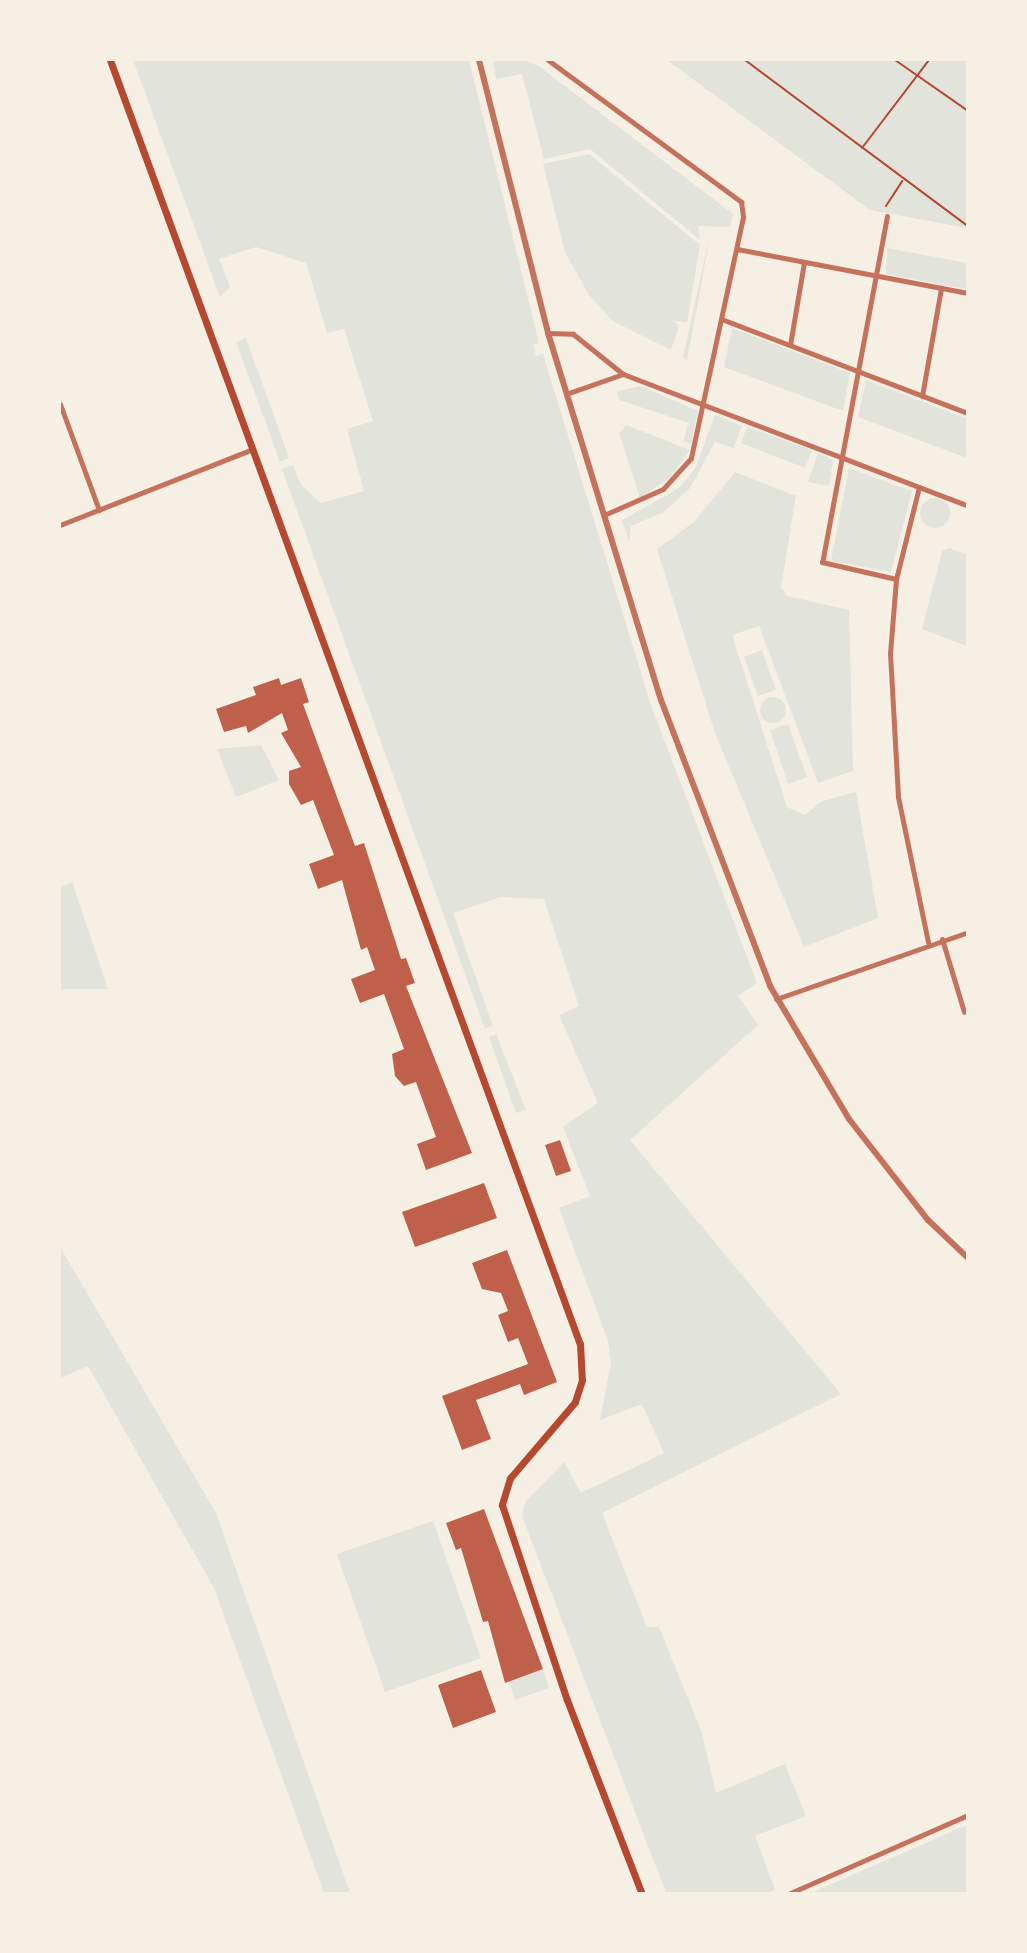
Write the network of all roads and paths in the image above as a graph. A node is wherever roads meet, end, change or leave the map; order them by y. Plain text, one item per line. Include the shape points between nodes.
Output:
1 (110, 60) edge
2 (479, 60) edge
3 (548, 60) edge
4 (745, 60) edge
5 (895, 60) edge
6 (929, 60) edge
7 (919, 73) junction
8 (968, 111) edge
9 (861, 149) junction
10 (903, 180) junction
11 (885, 214) joint
12 (968, 226) edge
13 (737, 249) junction
14 (804, 262) junction
15 (876, 276) junction
16 (941, 288) junction
17 (968, 292) edge
18 (723, 320) junction
19 (548, 333) junction
20 (790, 345) junction
21 (858, 371) junction
22 (623, 374) junction
23 (566, 394) junction
24 (922, 396) junction
25 (60, 404) edge
26 (705, 408) junction
27 (968, 413) edge
28 (253, 449) junction
29 (842, 457) junction
30 (919, 487) junction
31 (968, 506) edge
32 (99, 510) junction
33 (604, 515) junction
34 (60, 525) edge
35 (896, 579) junction
36 (968, 932) edge
37 (942, 939) junction
38 (928, 942) junction
39 (775, 999) junction
40 (964, 1012) dead end
41 (968, 1258) edge
42 (968, 1815) edge
43 (642, 1894) edge
44 (788, 1894) edge

1 - 28 main road
2 - 19 street
3 - 13 street via 741,202
4 - 9 path
5 - 7 path
6 - 7 path
7 - 8 path
7 - 9 path
9 - 10 path
10 - 11 path
10 - 12 path
11 - 15 street
13 - 14 street
13 - 18 street
14 - 15 street
14 - 20 street
15 - 16 street
15 - 21 street
16 - 17 street
16 - 24 street
18 - 20 street
18 - 26 street
19 - 22 street via 573,334
19 - 23 street
20 - 21 street
21 - 24 street
21 - 29 street
22 - 23 street
22 - 26 street
23 - 33 street
24 - 27 street
25 - 32 street
26 - 29 street
26 - 33 street via 680,474 645,500
28 - 32 street
28 - 43 main road via 580,1343 582,1380 575,1402 510,1478 502,1505 566,1700
29 - 30 street
29 - 35 street via 822,562
30 - 31 street
30 - 35 street
32 - 34 street
33 - 39 street via 661,701
35 - 38 street via 891,611 898,797
36 - 37 street
37 - 38 street
37 - 40 street
38 - 39 street
39 - 41 street via 849,1119 928,1220
42 - 44 street

